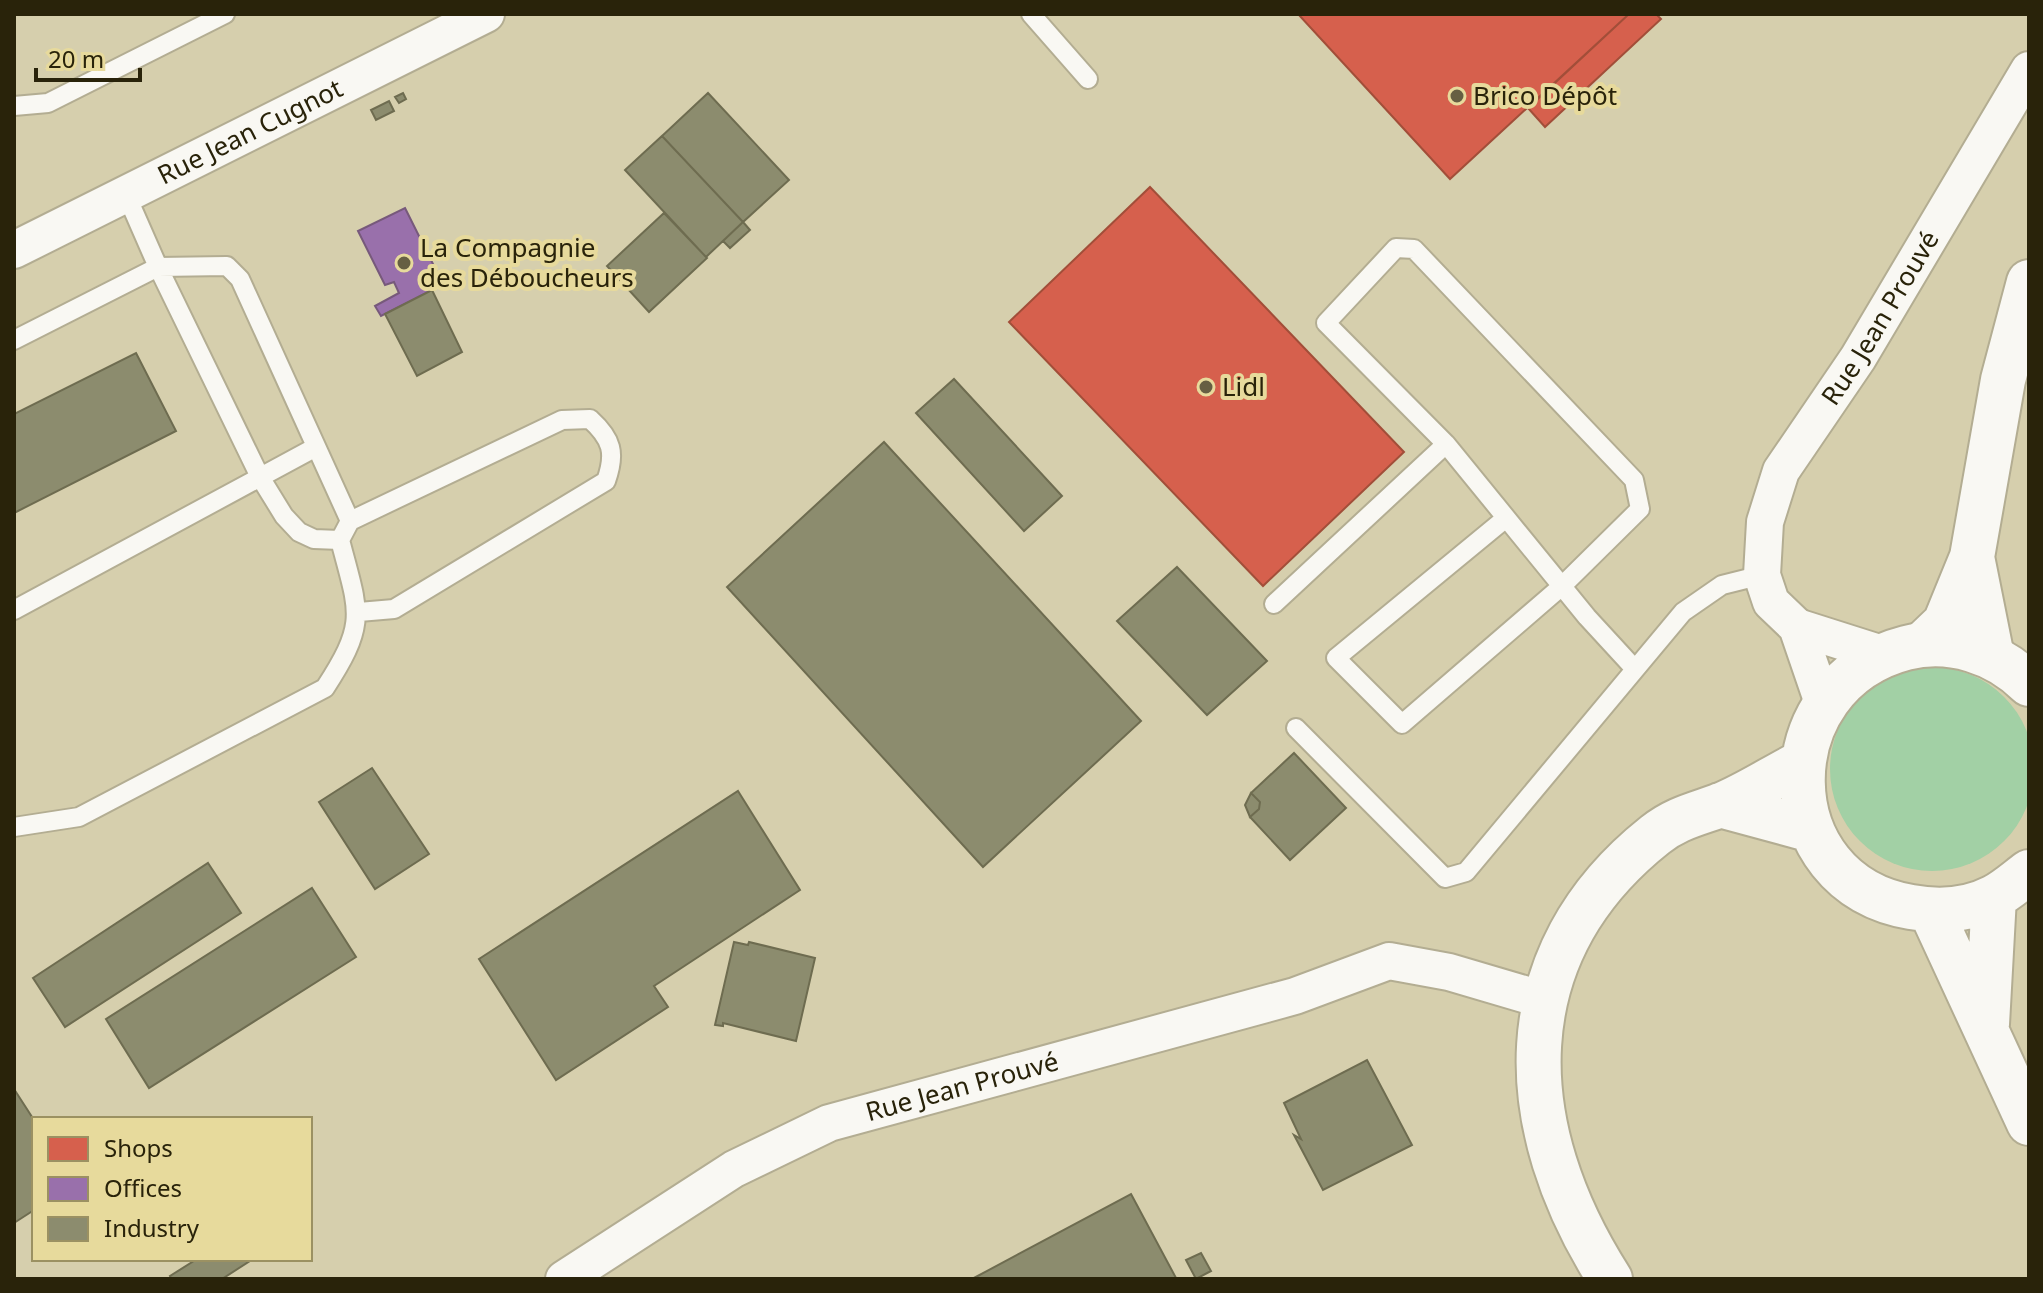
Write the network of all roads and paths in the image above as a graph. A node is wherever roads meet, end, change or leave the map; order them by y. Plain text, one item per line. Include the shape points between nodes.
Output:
1 (225, 14) edge
2 (486, 14) edge
3 (1031, 14) edge
4 (2029, 70) edge
5 (1088, 79) dead end
6 (14, 106) edge
7 (126, 194) junction
8 (14, 250) edge
9 (158, 267) junction
10 (2029, 282) edge
11 (14, 340) edge
12 (1446, 444) junction
13 (316, 447) junction
14 (260, 477) junction
15 (1506, 518) junction
16 (350, 521) junction
17 (340, 540) junction
18 (1972, 557) junction
19 (1762, 575) junction
20 (1562, 586) junction
21 (1274, 604) dead end
22 (14, 610) edge
23 (359, 612) junction
24 (1797, 627) junction
25 (1902, 649) junction
26 (1992, 657) junction
27 (1633, 667) junction
28 (2029, 684) edge
29 (1823, 703) junction
30 (1296, 728) dead end
31 (1801, 763) junction
32 (1720, 805) junction
33 (14, 827) edge
34 (1812, 830) junction
35 (2012, 884) edge
36 (1931, 911) junction
37 (1544, 1000) junction
38 (1987, 1026) junction
39 (2029, 1123) edge
40 (564, 1279) edge
41 (1610, 1279) edge

1 - 6 lane via 48,103
2 - 7 street, Rue Jean Cugnot
3 - 5 lane
4 - 19 street, Rue Jean Prouvé via 1858,358 1781,471 1765,522
7 - 8 street, Rue Jean Cugnot
7 - 9 lane
9 - 11 lane
9 - 13 lane via 227,266 240,279
9 - 14 lane
10 - 18 main road via 2003,380
12 - 15 lane
12 - 20 lane via 1326,323 1396,248 1414,249 1634,480 1640,509
12 - 21 lane
13 - 14 lane
13 - 16 lane
14 - 17 lane via 299,532 328,542
14 - 22 lane
15 - 20 lane
15 - 20 lane via 1336,658 1402,724
16 - 17 lane
16 - 23 lane via 562,420 590,419 607,434 614,458 606,481 394,609
17 - 23 lane
18 - 25 main road via 1945,623
18 - 26 main road
19 - 24 street via 1771,602
19 - 27 lane via 1722,585 1696,603
20 - 27 lane
23 - 33 lane via 349,651 325,688 79,817
24 - 25 street
24 - 29 street
25 - 26 main road via 1958,646
25 - 29 main road via 1849,674
26 - 28 main road
27 - 30 lane via 1466,872 1445,878
29 - 31 main road
31 - 32 main road
31 - 34 main road via 1802,797
32 - 34 main road
32 - 37 main road via 1687,814 1655,835 1595,893 1558,957
34 - 36 main road via 1831,862 1859,888 1893,904
35 - 36 main road via 1963,908
35 - 38 main road
36 - 38 main road
37 - 40 street, Rue Jean Prouvé via 1389,961 1295,996 829,1123 734,1169
37 - 41 main road via 1537,1050 1545,1127 1565,1194
38 - 39 main road

